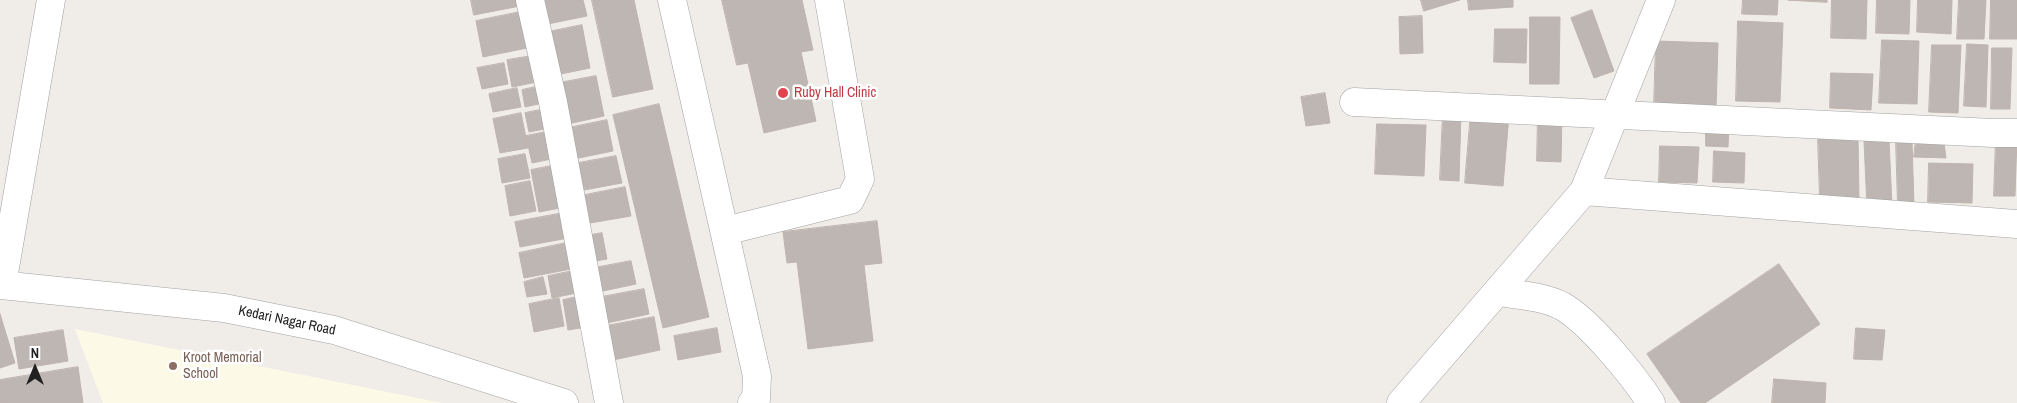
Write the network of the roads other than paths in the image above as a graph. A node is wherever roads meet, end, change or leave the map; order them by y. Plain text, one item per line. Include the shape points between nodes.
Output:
1 (51, 0) edge
2 (530, 0) edge
3 (672, 0) edge
4 (829, 0) edge
5 (1661, 0) edge
6 (1354, 102) dead end
7 (1616, 115) junction
8 (2017, 133) edge
9 (1584, 191) junction
10 (2017, 224) edge
11 (725, 231) junction
12 (1, 285) edge
13 (1498, 292) junction
14 (564, 403) edge
15 (609, 403) edge
16 (752, 403) edge
17 (1401, 403) edge
18 (1651, 403) edge

1 - 12 street
2 - 15 street via 553,102
3 - 11 street
4 - 11 street via 860,179 850,200
5 - 7 street
6 - 7 street
7 - 8 street
7 - 9 street
9 - 10 street
9 - 13 street
11 - 16 street via 757,376 756,399
12 - 14 street, Kedari Nagar Road via 224,308 334,330
13 - 17 street
13 - 18 street via 1538,298 1561,306 1583,320 1642,388

